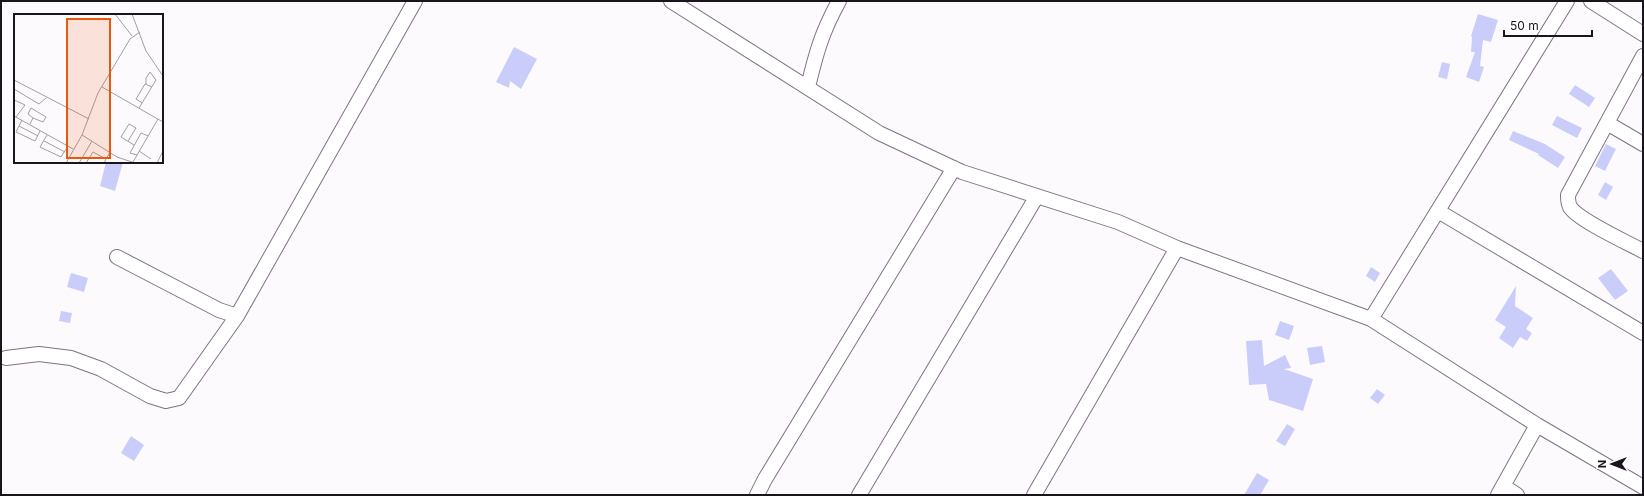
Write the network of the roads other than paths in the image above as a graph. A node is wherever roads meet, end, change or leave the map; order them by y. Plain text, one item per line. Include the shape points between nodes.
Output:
1 (415, 1) edge
2 (671, 1) edge
3 (839, 1) edge
4 (1567, 1) edge
5 (1591, 1) edge
6 (1643, 34) edge
7 (1643, 56) edge
8 (808, 87) junction
9 (1607, 123) junction
10 (1643, 144) edge
11 (954, 168) junction
12 (1038, 196) junction
13 (1438, 211) junction
14 (1177, 248) junction
15 (1643, 251) edge
16 (116, 257) dead end
17 (237, 316) junction
18 (1371, 319) junction
19 (1643, 333) edge
20 (6, 358) dead end
21 (1537, 425) junction
22 (1643, 487) edge
23 (1500, 491) edge
24 (757, 495) edge
25 (859, 495) edge
26 (1034, 495) edge
27 (1517, 495) edge

1 - 17 street
2 - 8 street
3 - 8 street via 816,52
4 - 13 street
5 - 6 street
7 - 9 street
8 - 11 street via 879,133
9 - 10 street
9 - 15 street via 1568,195 1568,201 1575,212
11 - 12 street
11 - 24 street
12 - 14 street via 1118,222
12 - 25 street
13 - 18 street
13 - 19 street
14 - 18 street
14 - 26 street
16 - 17 street via 218,310
17 - 20 street via 179,398 166,401 150,396 101,369 71,358 39,354
18 - 21 street
21 - 22 street
21 - 23 street
23 - 27 street

